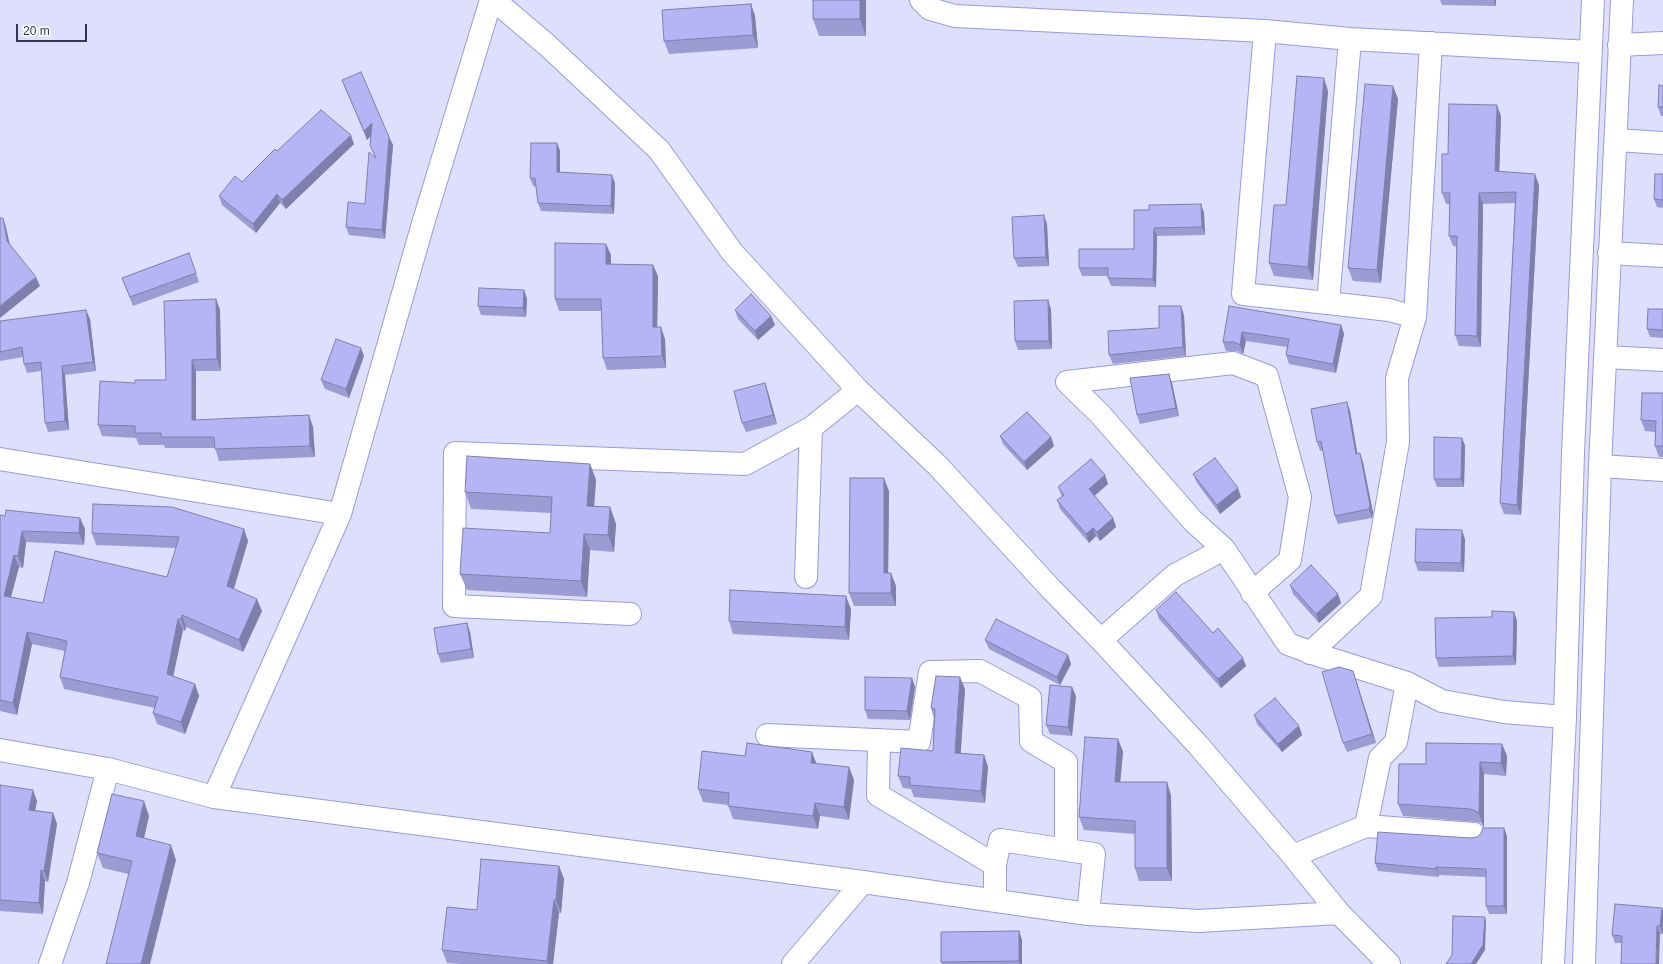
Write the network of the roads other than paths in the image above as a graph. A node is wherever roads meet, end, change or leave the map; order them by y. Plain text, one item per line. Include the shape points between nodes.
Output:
1 (490, 0) edge
2 (494, 0) edge
3 (921, 0) edge
4 (1593, 0) edge
5 (1622, 0) edge
6 (1265, 31) junction
7 (1350, 39) junction
8 (1431, 42) junction
9 (1663, 43) edge
10 (1619, 44) junction
11 (1590, 52) junction
12 (1616, 140) junction
13 (1663, 143) edge
14 (1609, 253) junction
15 (1663, 256) edge
16 (1328, 303) junction
17 (1415, 317) junction
18 (1606, 357) junction
19 (1663, 360) edge
20 (858, 390) junction
21 (811, 428) junction
22 (0, 459) edge
23 (1600, 466) junction
24 (1663, 470) edge
25 (340, 514) junction
26 (1224, 549) junction
27 (806, 577) dead end
28 (1252, 593) junction
29 (630, 614) dead end
30 (1101, 640) junction
31 (1310, 653) junction
32 (1407, 683) junction
33 (1565, 717) junction
34 (767, 735) dead end
35 (880, 740) junction
36 (0, 750) edge
37 (108, 769) junction
38 (214, 797) junction
39 (1366, 826) junction
40 (1474, 834) dead end
41 (1066, 850) junction
42 (1293, 856) junction
43 (995, 865) junction
44 (863, 882) junction
45 (995, 902) junction
46 (1339, 913) junction
47 (1088, 914) junction
48 (50, 964) edge
49 (794, 964) edge
50 (1389, 964) edge
51 (1553, 964) edge
52 (1584, 964) edge

1 - 25 street
2 - 20 street via 547,44 660,150 732,252
3 - 6 street via 930,9 955,16
4 - 11 street
5 - 10 street
6 - 7 street
6 - 16 street via 1243,294
7 - 8 street
7 - 16 street
8 - 11 street
8 - 17 street
9 - 10 street
10 - 12 street
11 - 33 street
12 - 13 street
12 - 14 street
14 - 15 street
14 - 18 street
16 - 17 street via 1389,310
17 - 31 street via 1397,378 1398,442 1370,596
18 - 19 street
18 - 23 street
20 - 21 street
20 - 30 street via 938,466
21 - 27 street
21 - 29 street via 744,464 455,454 454,606
22 - 25 street
23 - 24 street
23 - 52 street
25 - 38 street
26 - 28 street
26 - 28 street via 1193,520 1100,414 1067,382 1233,363 1267,376 1300,497 1290,560
26 - 30 street via 1175,575
28 - 31 street via 1288,644
30 - 42 street via 1198,744
31 - 32 street
32 - 33 street via 1442,701 1504,712
32 - 39 street via 1396,742 1380,758
33 - 51 street
34 - 35 street
35 - 41 street via 919,742 930,672 980,671 1030,698 1031,741 1066,762
35 - 43 street via 878,795
36 - 37 street
37 - 38 street
37 - 48 street via 78,883
38 - 44 street
39 - 40 street
39 - 42 street
41 - 43 street via 1000,840
41 - 47 street via 1094,854
42 - 46 street
43 - 45 street
44 - 45 street
44 - 49 street
45 - 47 street
46 - 47 street via 1198,921
46 - 50 street

